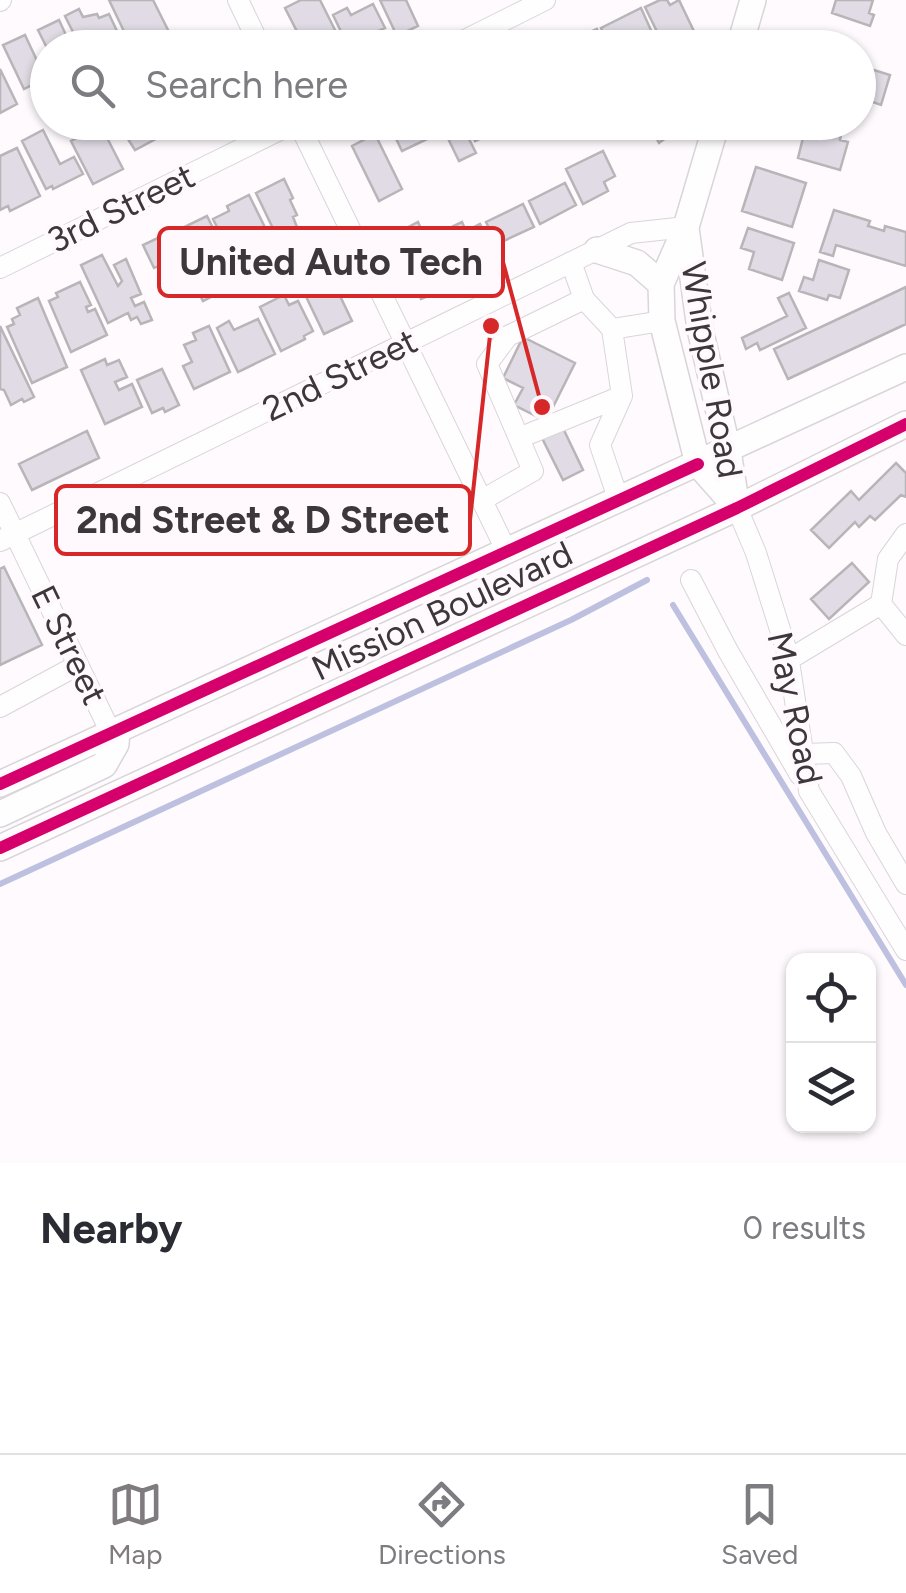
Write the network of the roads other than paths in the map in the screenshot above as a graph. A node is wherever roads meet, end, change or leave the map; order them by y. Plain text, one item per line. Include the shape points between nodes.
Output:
1 (238, 0) edge
2 (546, 0) edge
3 (754, 0) edge
4 (252, 30) edge
5 (485, 30) edge
6 (745, 30) edge
7 (260, 140) edge
8 (306, 140) edge
9 (712, 140) edge
10 (686, 227) junction
11 (597, 250) junction
12 (572, 262) junction
13 (0, 268) edge
14 (660, 284) junction
15 (584, 299) junction
16 (662, 321) junction
17 (612, 329) junction
18 (407, 343) junction
19 (906, 368) edge
20 (622, 396) junction
21 (906, 424) edge
22 (519, 438) junction
23 (728, 451) junction
24 (698, 464) junction
25 (482, 500) junction
26 (619, 501) junction
27 (0, 503) edge
28 (737, 508) junction
29 (906, 534) edge
30 (8, 537) edge
31 (507, 552) junction
32 (692, 580) dead end
33 (881, 604) junction
34 (906, 635) edge
35 (788, 660) junction
36 (78, 664) junction
37 (0, 707) edge
38 (114, 731) junction
39 (803, 754) junction
40 (0, 784) edge
41 (809, 791) junction
42 (0, 814) edge
43 (0, 848) edge
44 (906, 884) edge
45 (906, 950) edge

1 - 4 street
2 - 5 street
3 - 6 main road
7 - 13 street, 3rd Street
8 - 18 street
9 - 10 main road, Whipple Road
10 - 11 street, 2nd Street via 631,233
10 - 14 main road, Whipple Road
10 - 23 main road, Whipple Road via 700,329
11 - 12 street, 2nd Street
11 - 14 main road via 637,262
12 - 15 street
12 - 18 street, 2nd Street
14 - 16 main road, Whipple Road
15 - 17 street
15 - 22 street via 508,336 487,364
16 - 17 street
16 - 24 main road, Whipple Road
17 - 20 street
18 - 25 street
18 - 30 street, 2nd Street
19 - 23 main road, Mission Boulevard
20 - 22 street
20 - 26 street via 600,444
21 - 28 main road, Mission Boulevard
22 - 25 street via 533,472
23 - 24 main road, Mission Boulevard
23 - 28 main road, Whipple Road
24 - 26 main road, Mission Boulevard
24 - 28 main road, Whipple Road
25 - 31 street
26 - 31 main road, Mission Boulevard
27 - 30 street, E Street
28 - 35 street, May Road
28 - 43 main road, Mission Boulevard
29 - 33 street via 888,559
30 - 36 street, E Street
31 - 38 main road, Mission Boulevard
32 - 41 street
33 - 34 street
33 - 35 street
35 - 39 street, May Road
36 - 37 street
36 - 38 street, E Street
38 - 40 main road, Mission Boulevard
38 - 42 main road via 116,744 104,766
39 - 41 street, May Road
39 - 44 street via 834,752
41 - 45 street, May Road

